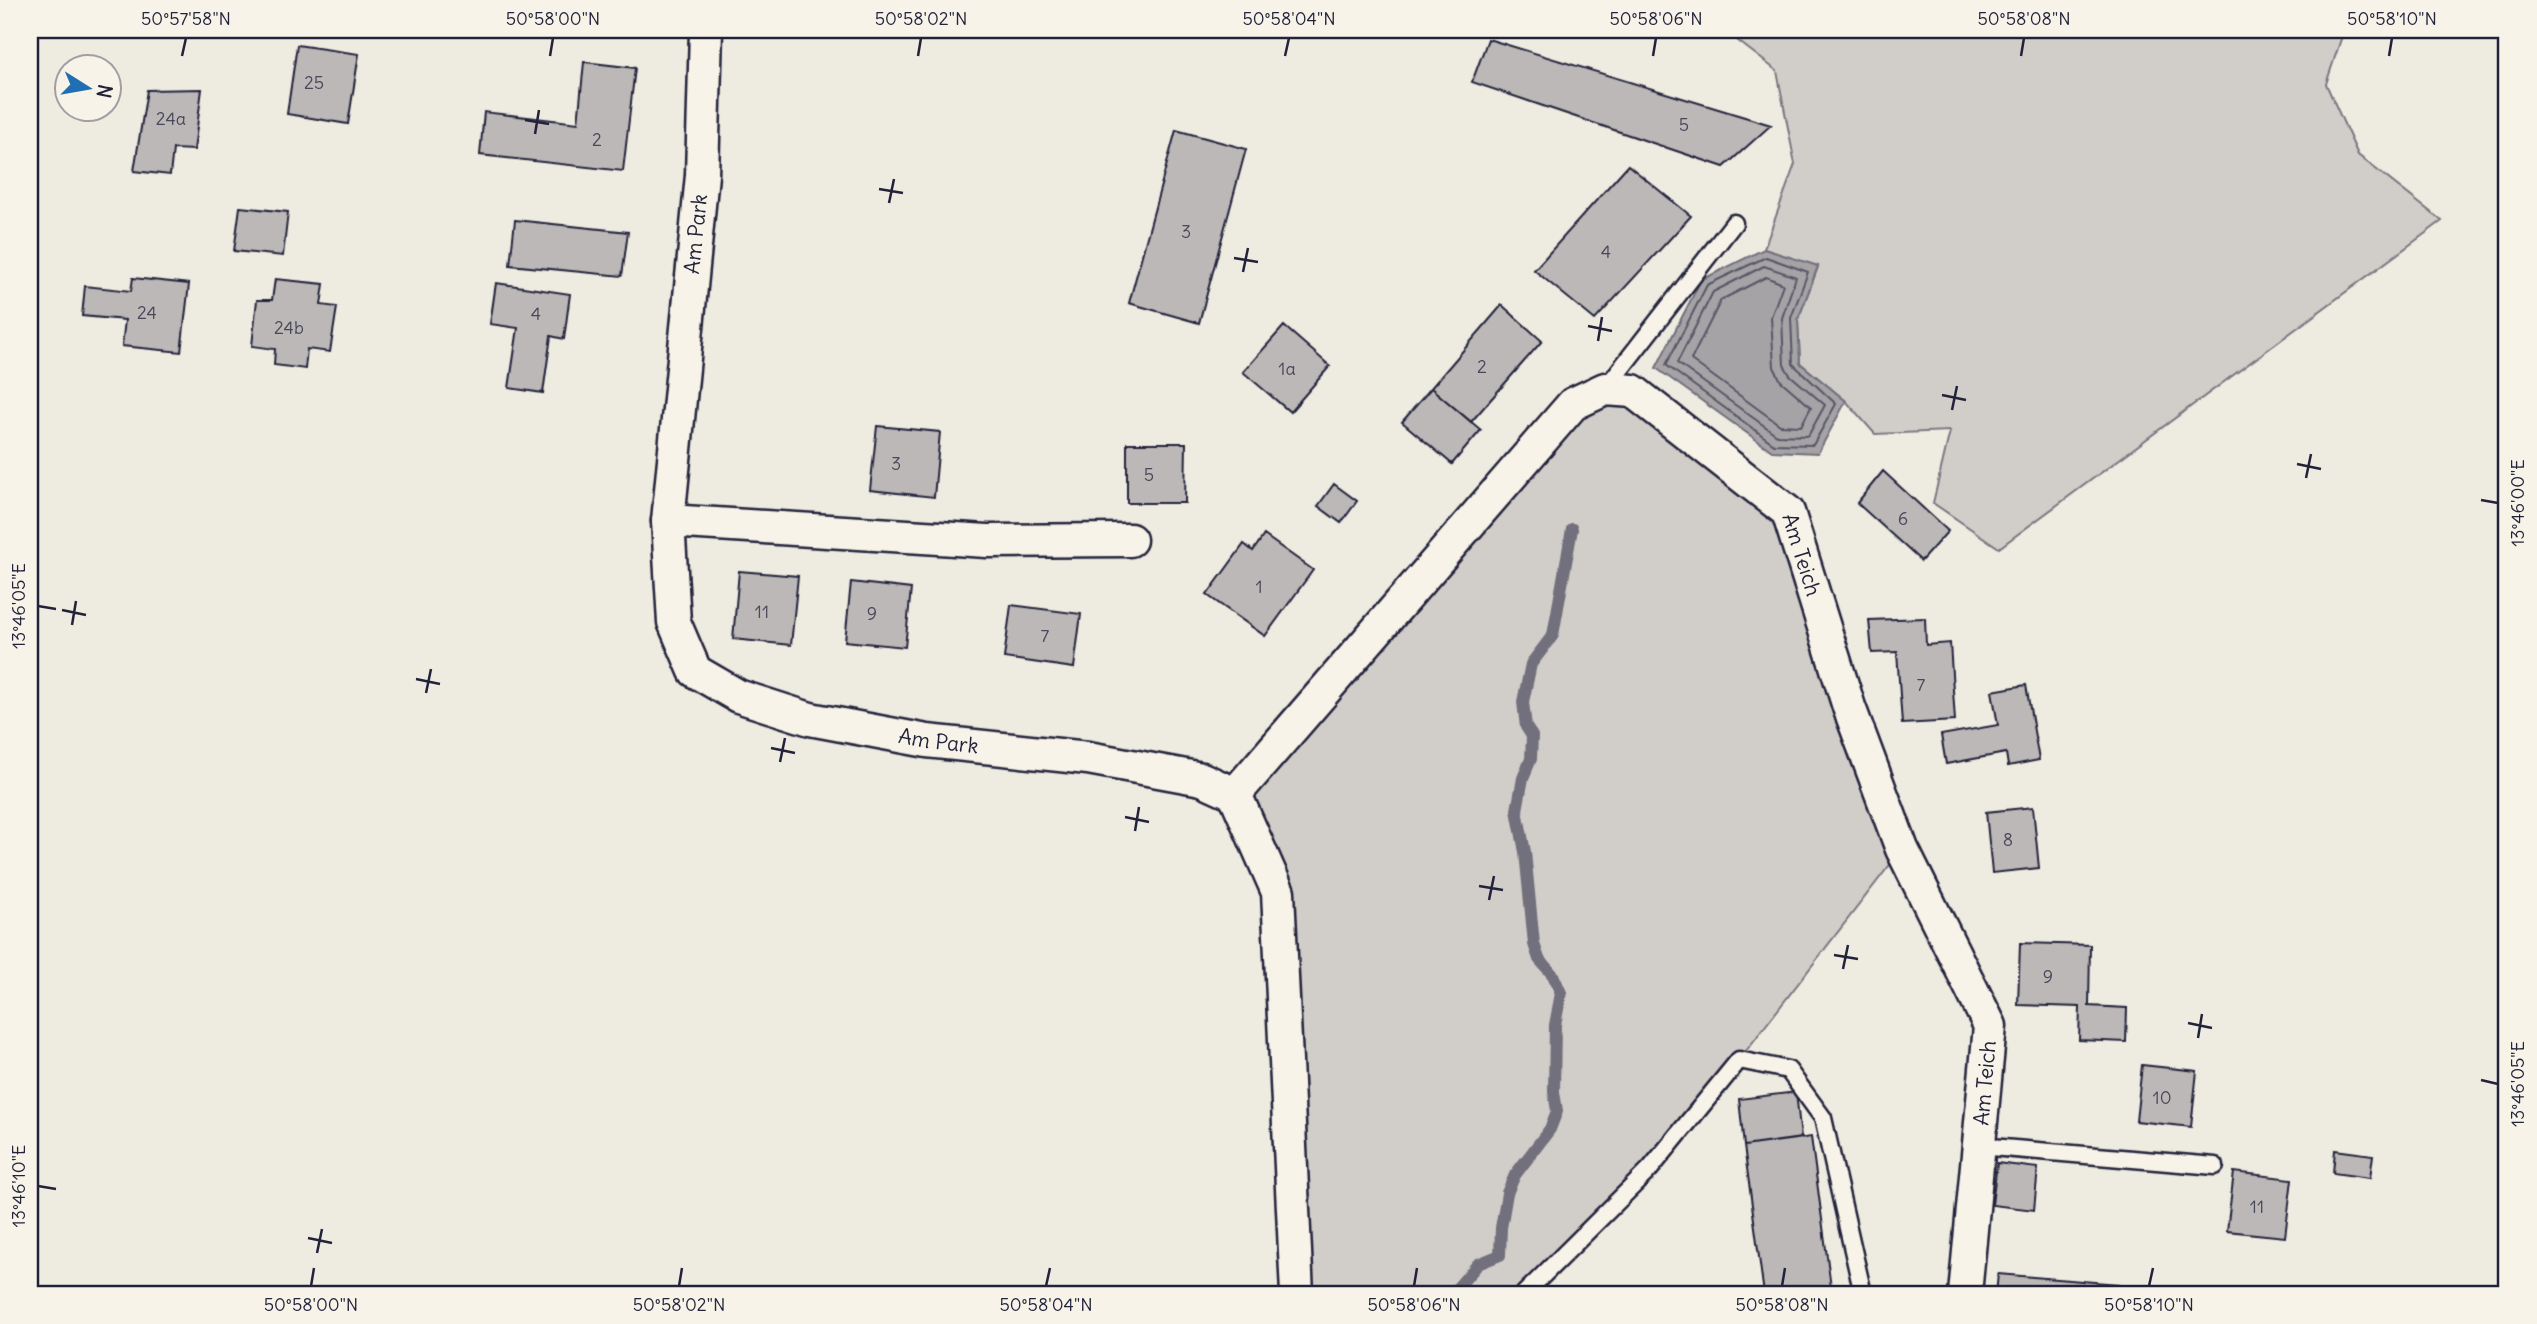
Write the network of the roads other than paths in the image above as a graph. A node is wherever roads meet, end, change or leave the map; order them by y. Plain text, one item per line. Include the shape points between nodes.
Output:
1 (706, 30) edge
2 (1734, 223) dead end
3 (1605, 389) junction
4 (668, 521) junction
5 (1130, 540) dead end
6 (1235, 794) junction
7 (1979, 1146) junction
8 (2216, 1166) dead end
9 (1297, 1294) edge
10 (1524, 1294) edge
11 (1863, 1294) edge
12 (1965, 1294) edge

1 - 4 street, Am Park via 702,175
2 - 3 lane
3 - 6 street via 1573,404
3 - 7 street, Am Teich via 1633,391 1788,512 1849,707 1902,849 1990,1026
4 - 5 street via 987,541
4 - 6 street, Am Park via 674,622 695,671 738,696 823,721 927,741 1088,758 1202,779
6 - 9 street via 1278,892
7 - 8 lane
7 - 12 street, Am Teich
10 - 11 lane via 1650,1168 1739,1060 1788,1070 1823,1118

